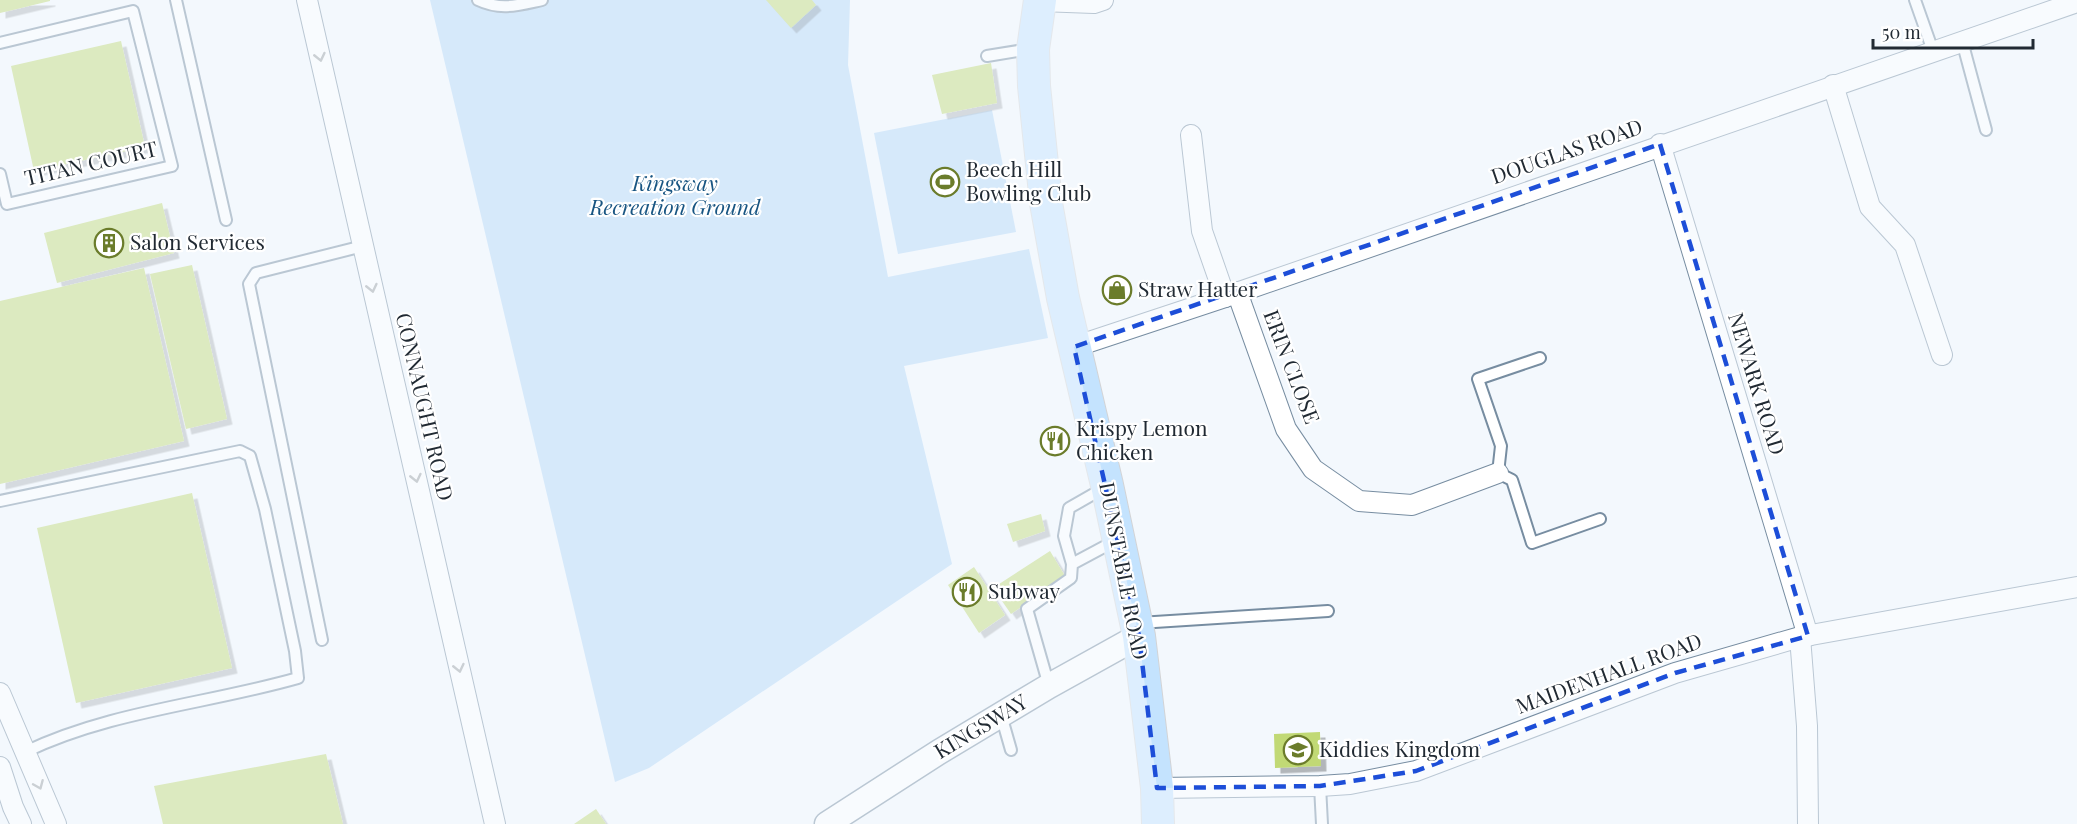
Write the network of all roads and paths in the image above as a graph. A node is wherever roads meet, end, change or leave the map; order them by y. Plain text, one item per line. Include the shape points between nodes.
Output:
1 (176, 0) edge
2 (307, 0) edge
3 (478, 0) edge
4 (542, 0) edge
5 (1103, 0) edge
6 (1916, 0) edge
7 (1040, 1) edge
8 (2077, 2) edge
9 (1962, 41) junction
10 (0, 43) edge
11 (1034, 49) junction
12 (1933, 51) junction
13 (987, 57) dead end
14 (1833, 85) junction
15 (1986, 130) dead end
16 (1191, 135) dead end
17 (1660, 144) junction
18 (0, 174) edge
19 (226, 220) dead end
20 (363, 246) junction
21 (1231, 295) junction
22 (1074, 347) junction
23 (1942, 355) dead end
24 (1540, 358) dead end
25 (1498, 473) junction
26 (1107, 487) junction
27 (0, 501) edge
28 (1600, 519) dead end
29 (1118, 540) junction
30 (1072, 564) junction
31 (2077, 587) edge
32 (1328, 611) dead end
33 (1137, 630) junction
34 (1804, 636) junction
35 (322, 640) dead end
36 (1049, 686) junction
37 (0, 693) edge
38 (1001, 715) junction
39 (1011, 750) dead end
40 (25, 752) junction
41 (1, 775) edge
42 (1320, 786) junction
43 (1157, 788) junction
44 (21, 824) edge
45 (56, 824) edge
46 (495, 824) edge
47 (827, 824) edge
48 (1158, 824) edge
49 (1322, 824) edge
50 (1808, 824) edge

1 - 19 lane
2 -> 20 street, CONNAUGHT ROAD
3 - 4 lane via 506,8
5 - 7 street
6 - 12 lane
7 - 11 main road, DUNSTABLE ROAD
8 - 9 street, DOUGLAS ROAD
9 - 12 street, DOUGLAS ROAD
9 - 15 lane
10 - 18 lane, TITAN COURT via 133,11 172,166 7,204
11 - 13 lane
11 - 22 main road, DUNSTABLE ROAD via 1034,86 1047,203
12 - 14 street, DOUGLAS ROAD
14 - 17 street, DOUGLAS ROAD
14 - 23 street via 1870,207 1905,245
16 - 21 street, ERIN CLOSE via 1202,231
17 - 21 street, DOUGLAS ROAD
17 - 34 street, NEWARK ROAD
20 - 35 lane via 256,273 249,284
20 -> 46 street, CONNAUGHT ROAD
21 - 22 street, DOUGLAS ROAD
21 - 25 street, ERIN CLOSE via 1286,429 1313,469 1359,501 1412,505
22 - 26 main road, DUNSTABLE ROAD
24 - 25 lane via 1478,379 1501,446
25 - 28 lane via 1512,480 1532,543
26 - 29 main road, DUNSTABLE ROAD
26 - 30 lane via 1069,508 1064,536
27 - 40 lane via 240,451 250,456 265,509 298,678 112,721 53,738
29 - 30 lane
29 - 33 main road, DUNSTABLE ROAD
30 - 36 lane via 1071,579 1027,609
31 - 34 street, MAIDENHALL ROAD
32 - 33 lane
33 - 36 street, KINGSWAY
33 - 43 main road, DUNSTABLE ROAD
34 - 42 street, MAIDENHALL ROAD via 1675,673 1416,771
34 - 50 street, NEWARK ROAD
36 - 38 street, KINGSWAY
37 - 40 street
38 - 39 lane
38 - 47 street, KINGSWAY
40 -> 45 street
41 - 44 street
42 - 43 street, MAIDENHALL ROAD
42 - 49 lane
43 - 48 main road, DUNSTABLE ROAD

